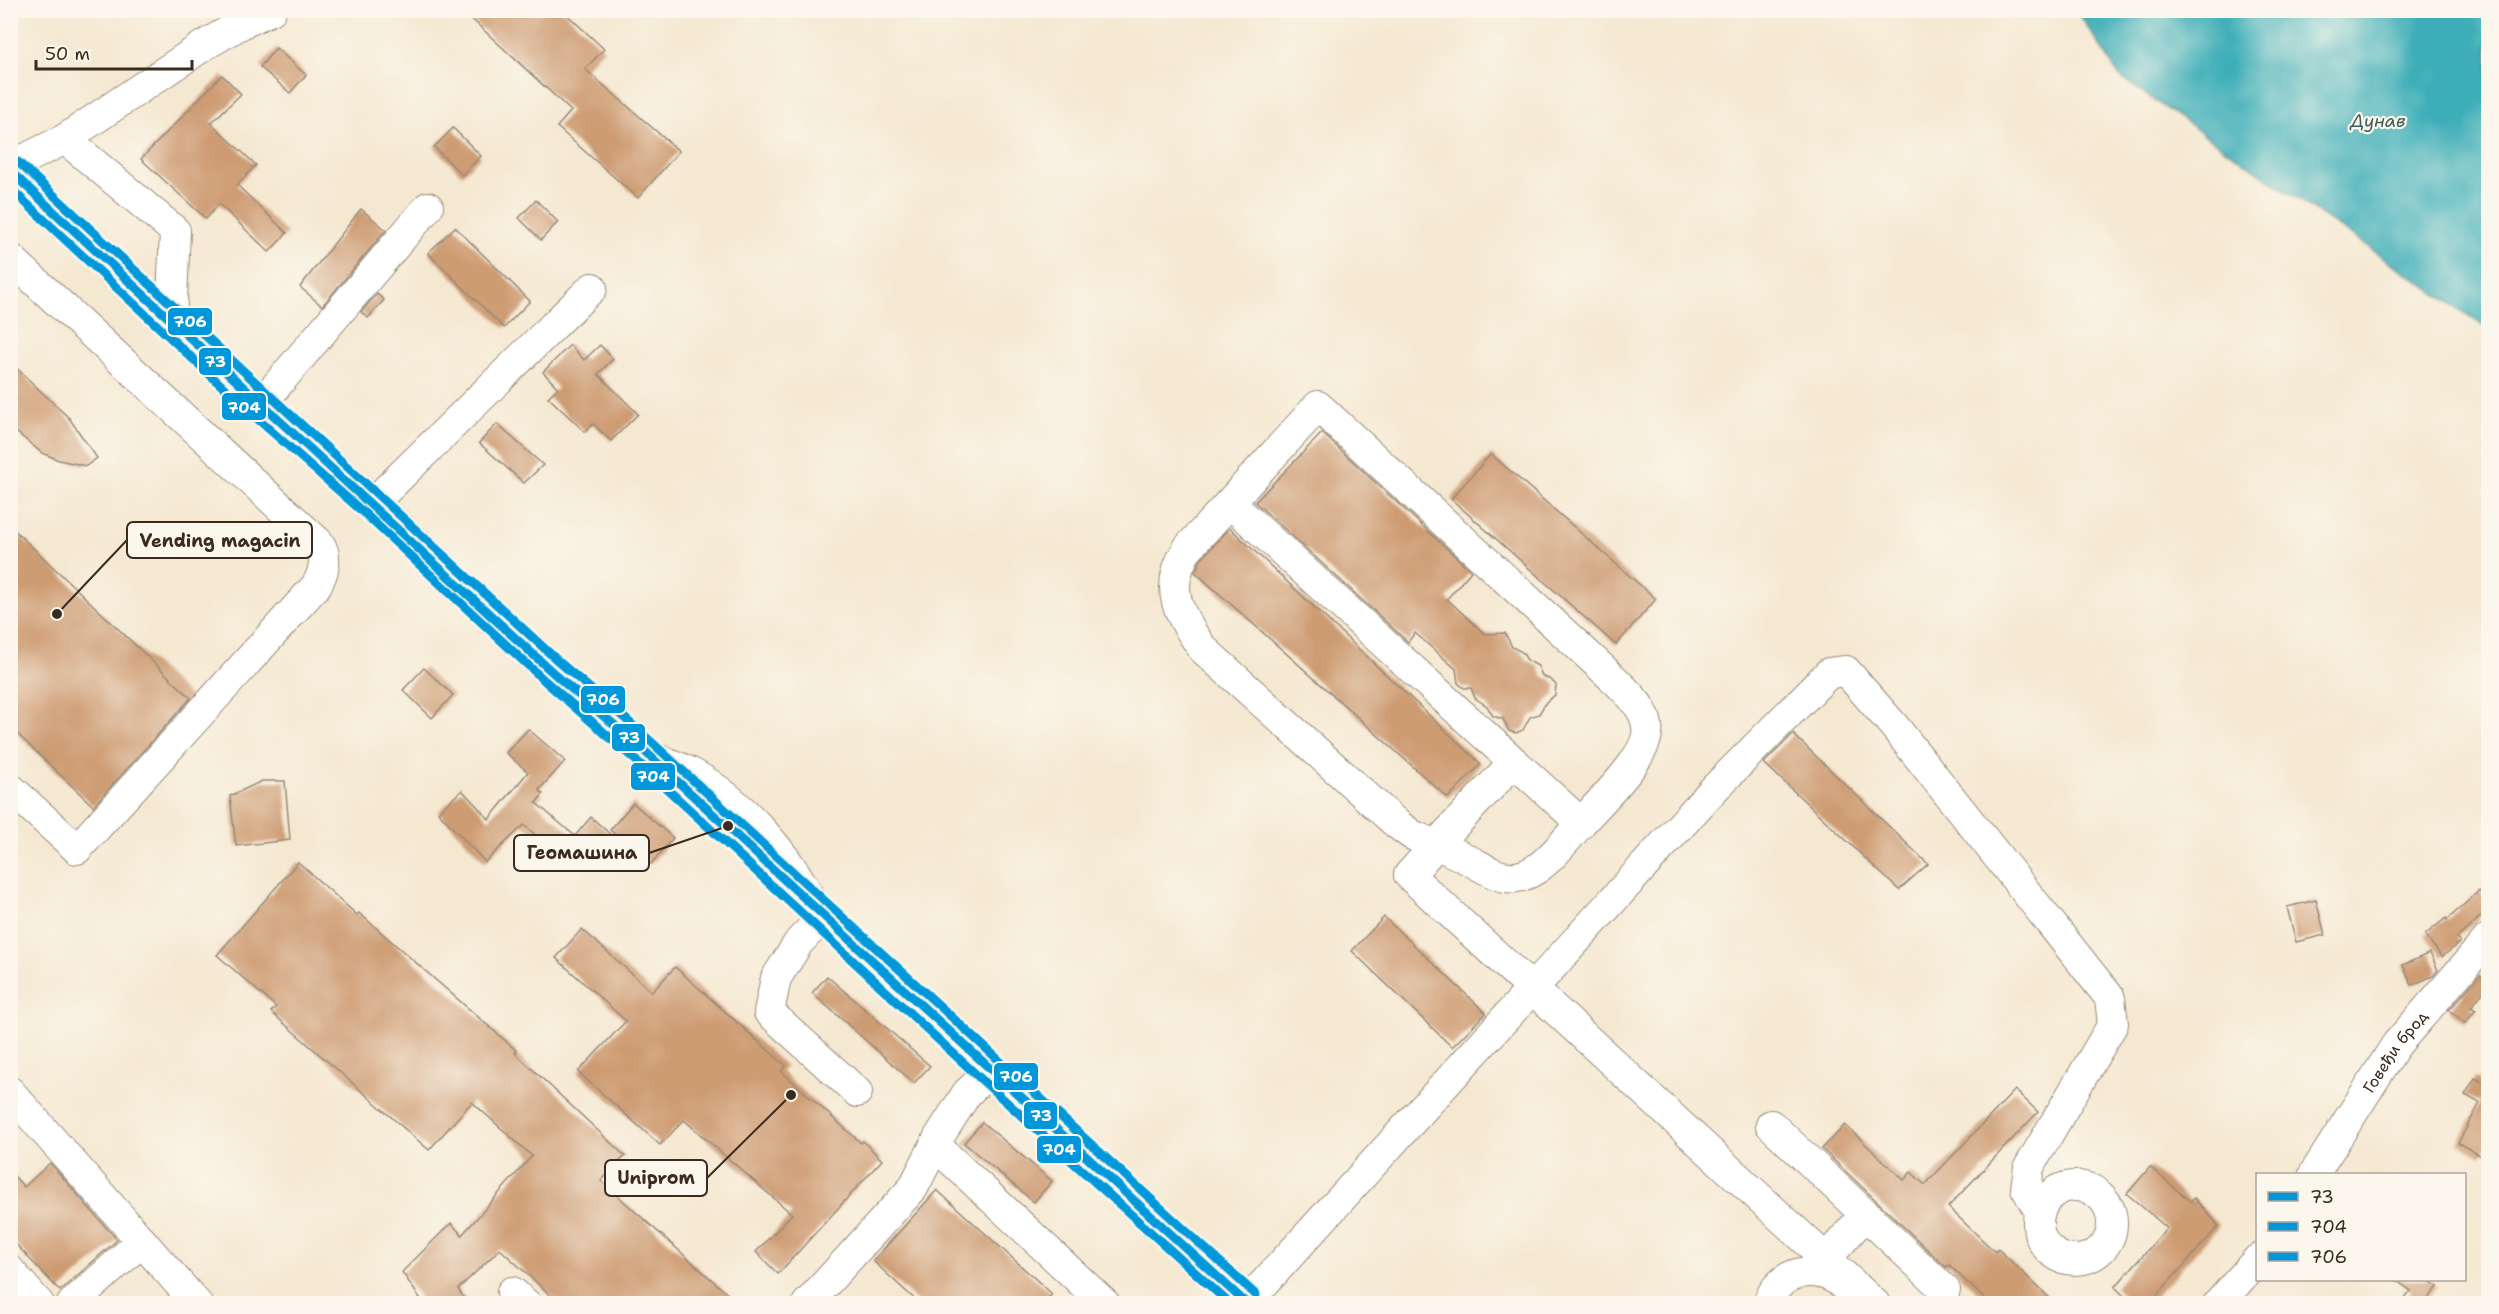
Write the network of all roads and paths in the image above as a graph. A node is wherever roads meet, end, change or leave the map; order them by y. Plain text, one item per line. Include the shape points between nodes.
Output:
1 (271, 10) edge
2 (65, 139) junction
3 (12, 173) edge
4 (428, 207) dead end
5 (10, 258) edge
6 (592, 288) dead end
7 (171, 322) junction
8 (260, 405) junction
9 (1230, 503) junction
10 (372, 504) junction
11 (1513, 763) junction
12 (10, 788) edge
13 (1581, 823) junction
14 (1436, 845) junction
15 (821, 915) junction
16 (2488, 939) edge
17 (1532, 991) junction
18 (990, 1071) junction
19 (10, 1092) edge
20 (856, 1092) dead end
21 (1771, 1125) dead end
22 (935, 1145) junction
23 (2315, 1173) edge
24 (2040, 1212) dead end
25 (1865, 1215) junction
26 (142, 1241) junction
27 (2256, 1261) edge
28 (1823, 1266) junction
29 (10, 1271) edge
30 (1945, 1290) dead end
31 (1247, 1303) edge
32 (39, 1304) edge
33 (72, 1304) edge
34 (197, 1304) edge
35 (807, 1304) edge
36 (1105, 1304) edge
37 (1768, 1304) edge
38 (1853, 1304) edge
39 (1875, 1304) edge
40 (2218, 1304) edge

1 - 2 street via 203,46
2 - 3 street via 27,158
2 - 7 street via 175,231
3 - 7 main road
4 - 8 street
5 - 12 street via 319,543 324,559 316,586 77,849
6 - 10 street
7 - 8 main road
8 - 10 main road
9 - 11 street
9 - 13 street via 1318,406 1633,698 1647,724 1644,747
9 - 14 street via 1188,548 1176,569 1175,594 1186,625 1203,649 1397,824
10 - 15 main road
11 - 13 street
11 - 14 street
13 - 14 street via 1542,866 1521,878 1501,877
14 - 17 street via 1408,875
15 - 18 main road
15 - 20 street via 776,978 769,1012
16 - 23 street, Говеђи брод via 2396,1045
17 - 24 street via 1723,781 1829,673 1846,671 2110,998 2113,1024 2029,1167 2026,1188
17 - 28 street
17 - 31 street
18 - 22 street via 967,1093
18 - 31 main road
19 - 26 street
21 - 25 street
22 - 35 street via 913,1188
22 - 36 street
25 - 28 street
25 - 30 street
26 - 33 street
26 - 34 street
27 - 40 street
28 - 37 street via 1787,1278
28 - 38 street via 1841,1283
28 - 39 street
29 - 32 street

